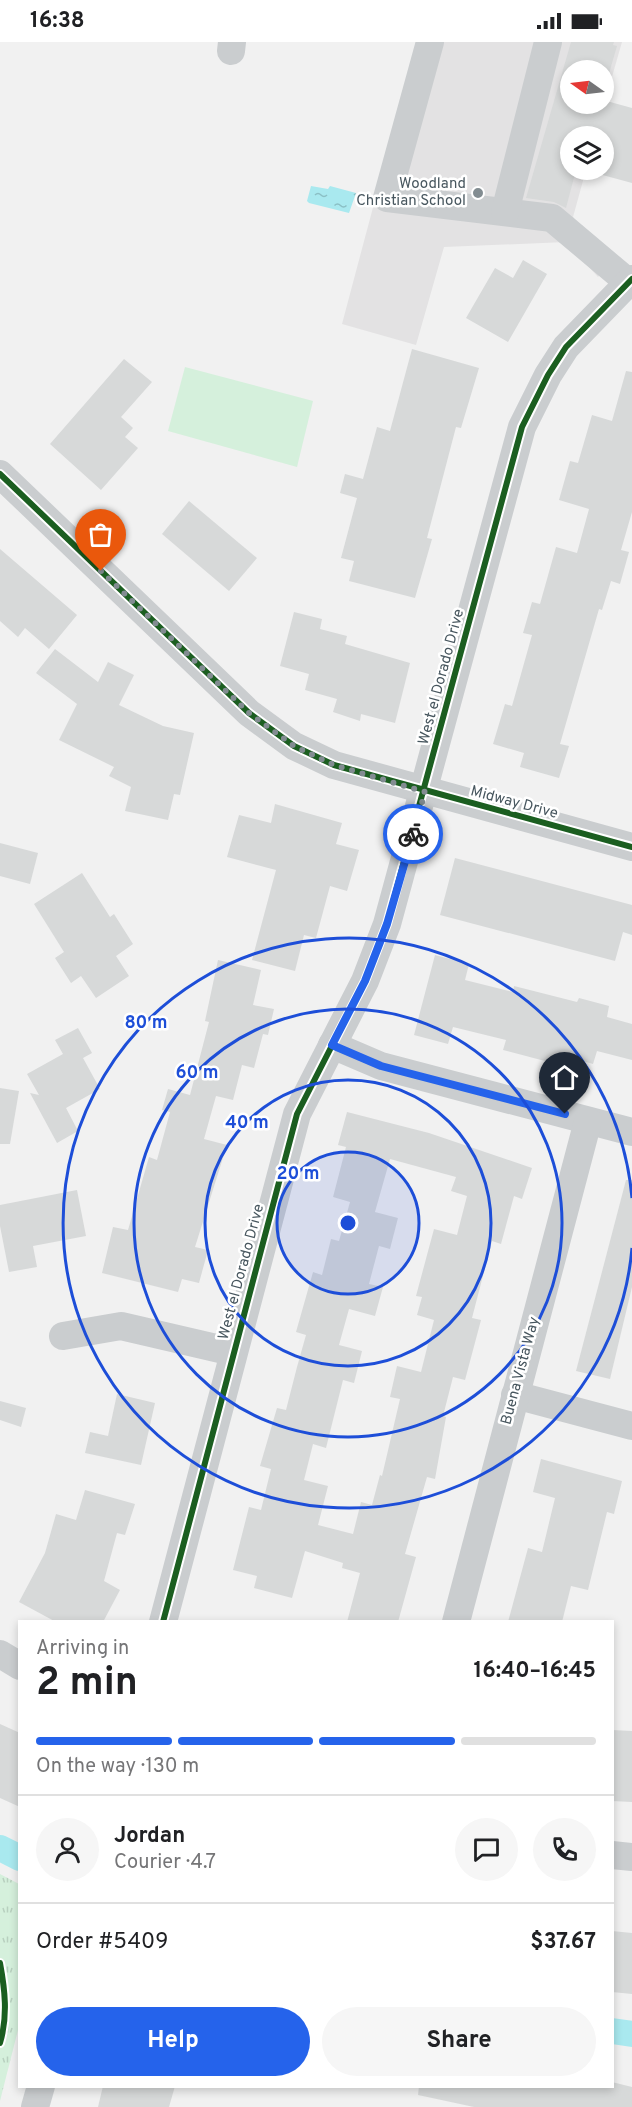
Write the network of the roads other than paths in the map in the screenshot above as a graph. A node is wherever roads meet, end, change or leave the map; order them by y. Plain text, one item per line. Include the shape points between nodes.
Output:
1 (430, 42) edge
2 (548, 42) edge
3 (505, 212) junction
4 (630, 280) edge
5 (1, 476) edge
6 (425, 792) junction
7 (632, 847) edge
8 (332, 1045) junction
9 (588, 1121) junction
10 (632, 1132) edge
11 (63, 1336) dead end
12 (233, 1352) junction
13 (515, 1395) junction
14 (632, 1426) edge
15 (164, 1620) edge
16 (457, 1620) edge
17 (0, 1654) edge
18 (18, 1665) edge
19 (614, 1855) edge
20 (632, 1857) edge
21 (40, 2088) edge
22 (35, 2107) edge

1 - 3 street via 387,198
2 - 3 street
3 - 4 street via 552,218
4 - 6 street, West el Dorado Drive via 566,347 522,427
5 - 6 street, Midway Drive via 249,713 294,746 334,765
6 - 7 street, Midway Drive
6 - 8 street, West el Dorado Drive via 387,924 365,981
8 - 9 street via 381,1066
8 - 12 street, West el Dorado Drive via 297,1114
9 - 10 street
9 - 13 street, Buena Vista Way
11 - 12 street via 121,1326
12 - 15 street, West el Dorado Drive
13 - 14 street
13 - 16 street, Buena Vista Way
17 - 18 street
19 - 20 street
21 - 22 street

